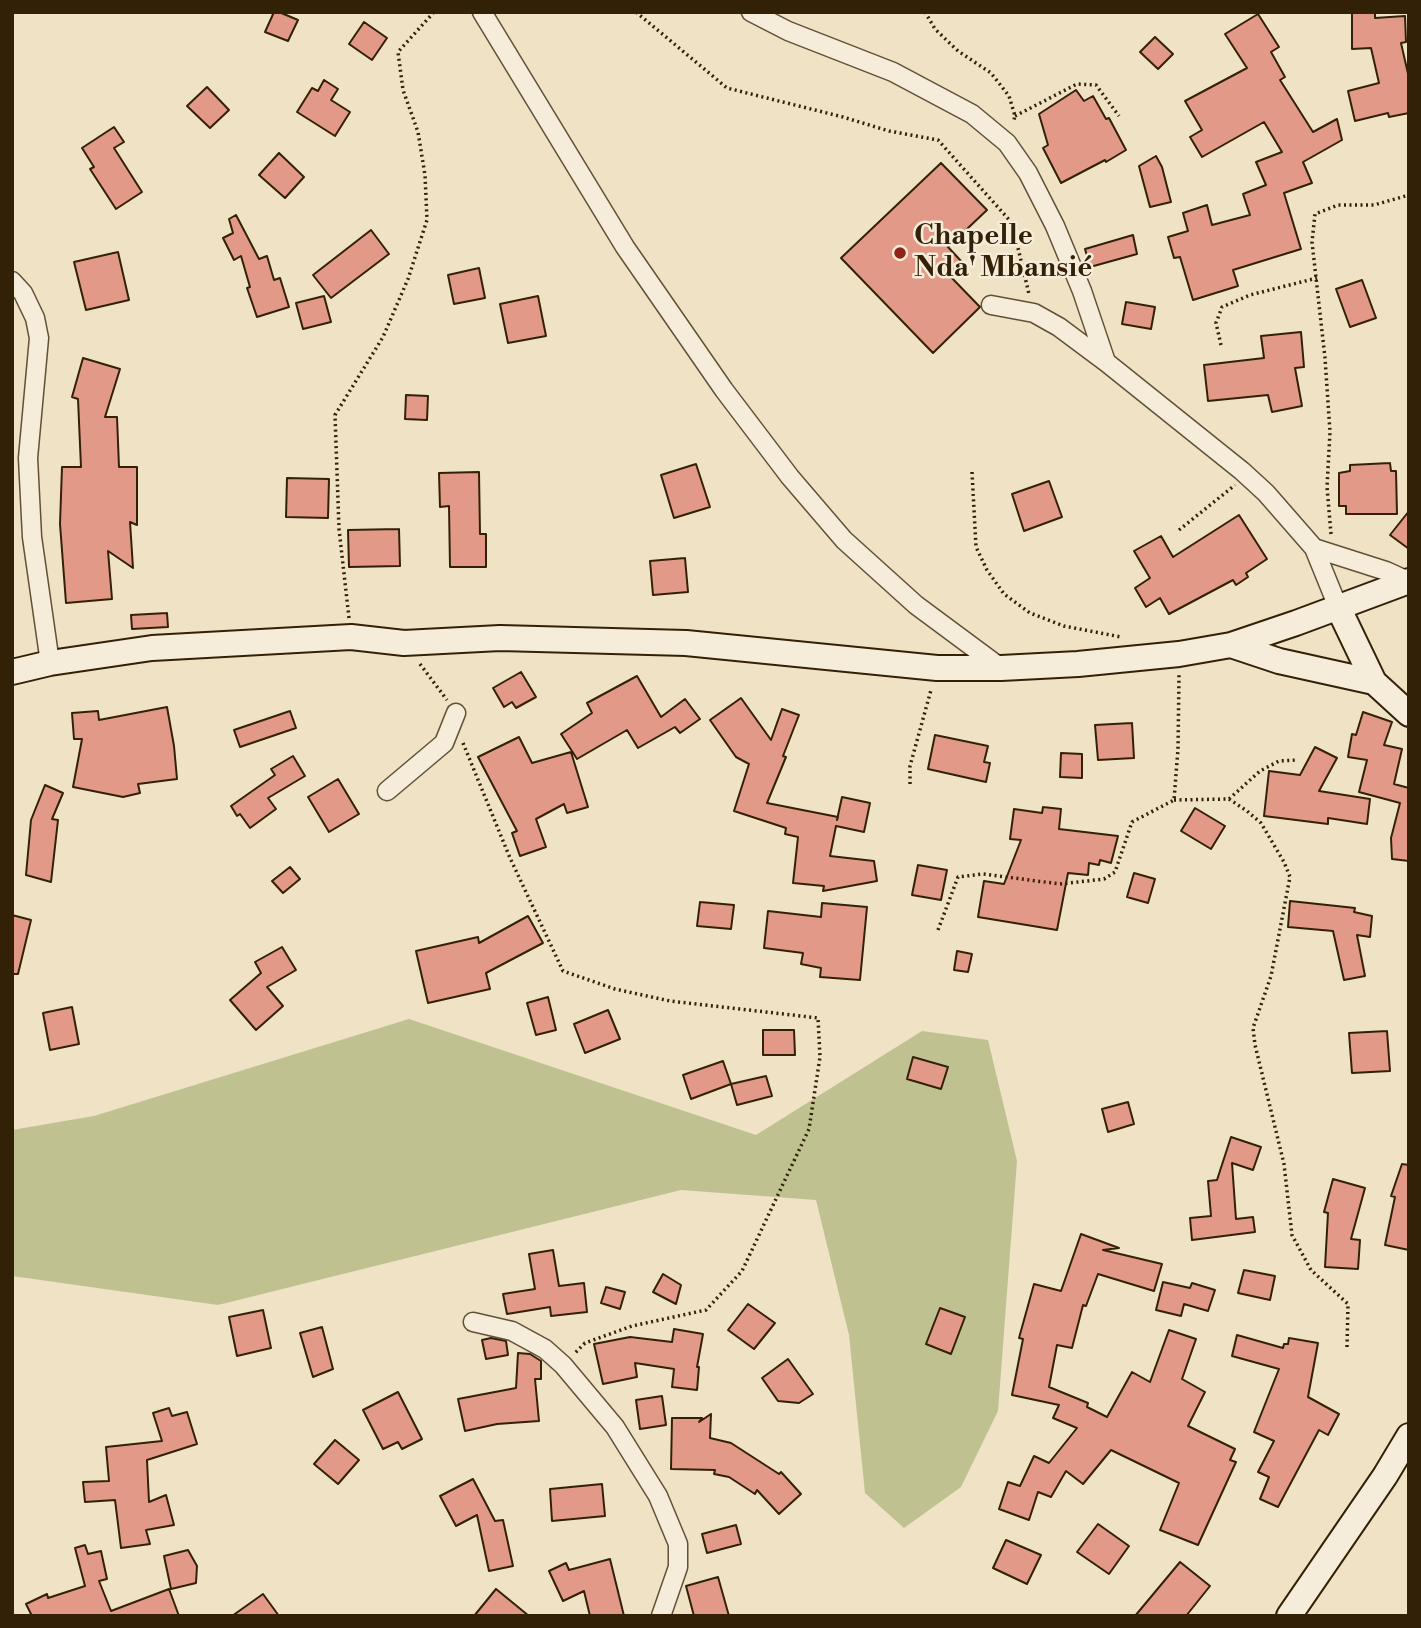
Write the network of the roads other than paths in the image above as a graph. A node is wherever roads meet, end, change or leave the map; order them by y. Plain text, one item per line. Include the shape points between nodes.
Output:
1 (482, 12) edge
2 (751, 12) edge
3 (12, 281) edge
4 (991, 305) dead end
5 (1106, 362) junction
6 (1314, 548) junction
7 (1408, 581) edge
8 (1338, 607) junction
9 (1231, 645) junction
10 (50, 663) junction
11 (1002, 668) junction
12 (12, 671) edge
13 (1374, 682) junction
14 (456, 713) road end
15 (1409, 714) edge
16 (387, 791) dead end
17 (473, 1322) dead end
18 (1409, 1436) edge
19 (661, 1616) edge
20 (1290, 1616) edge

1 - 11 street via 625,247 790,477 844,540 916,606
2 - 5 street via 893,72 972,114 1007,143 1055,226
3 - 10 street via 35,318 39,338 28,458 32,537
4 - 5 street via 1034,313
5 - 6 street via 1242,471
6 - 7 street
6 - 8 street
7 - 8 main road
8 - 9 main road
8 - 13 main road
9 - 11 main road via 1178,654
9 - 13 main road via 1279,662
10 - 11 main road via 152,648 351,637 404,643 500,638 686,643 937,668
10 - 12 main road
13 - 15 main road
14 - 16 street via 444,743
17 - 19 street via 512,1331 545,1349 615,1427 658,1496 678,1544 678,1567
18 - 20 main road

